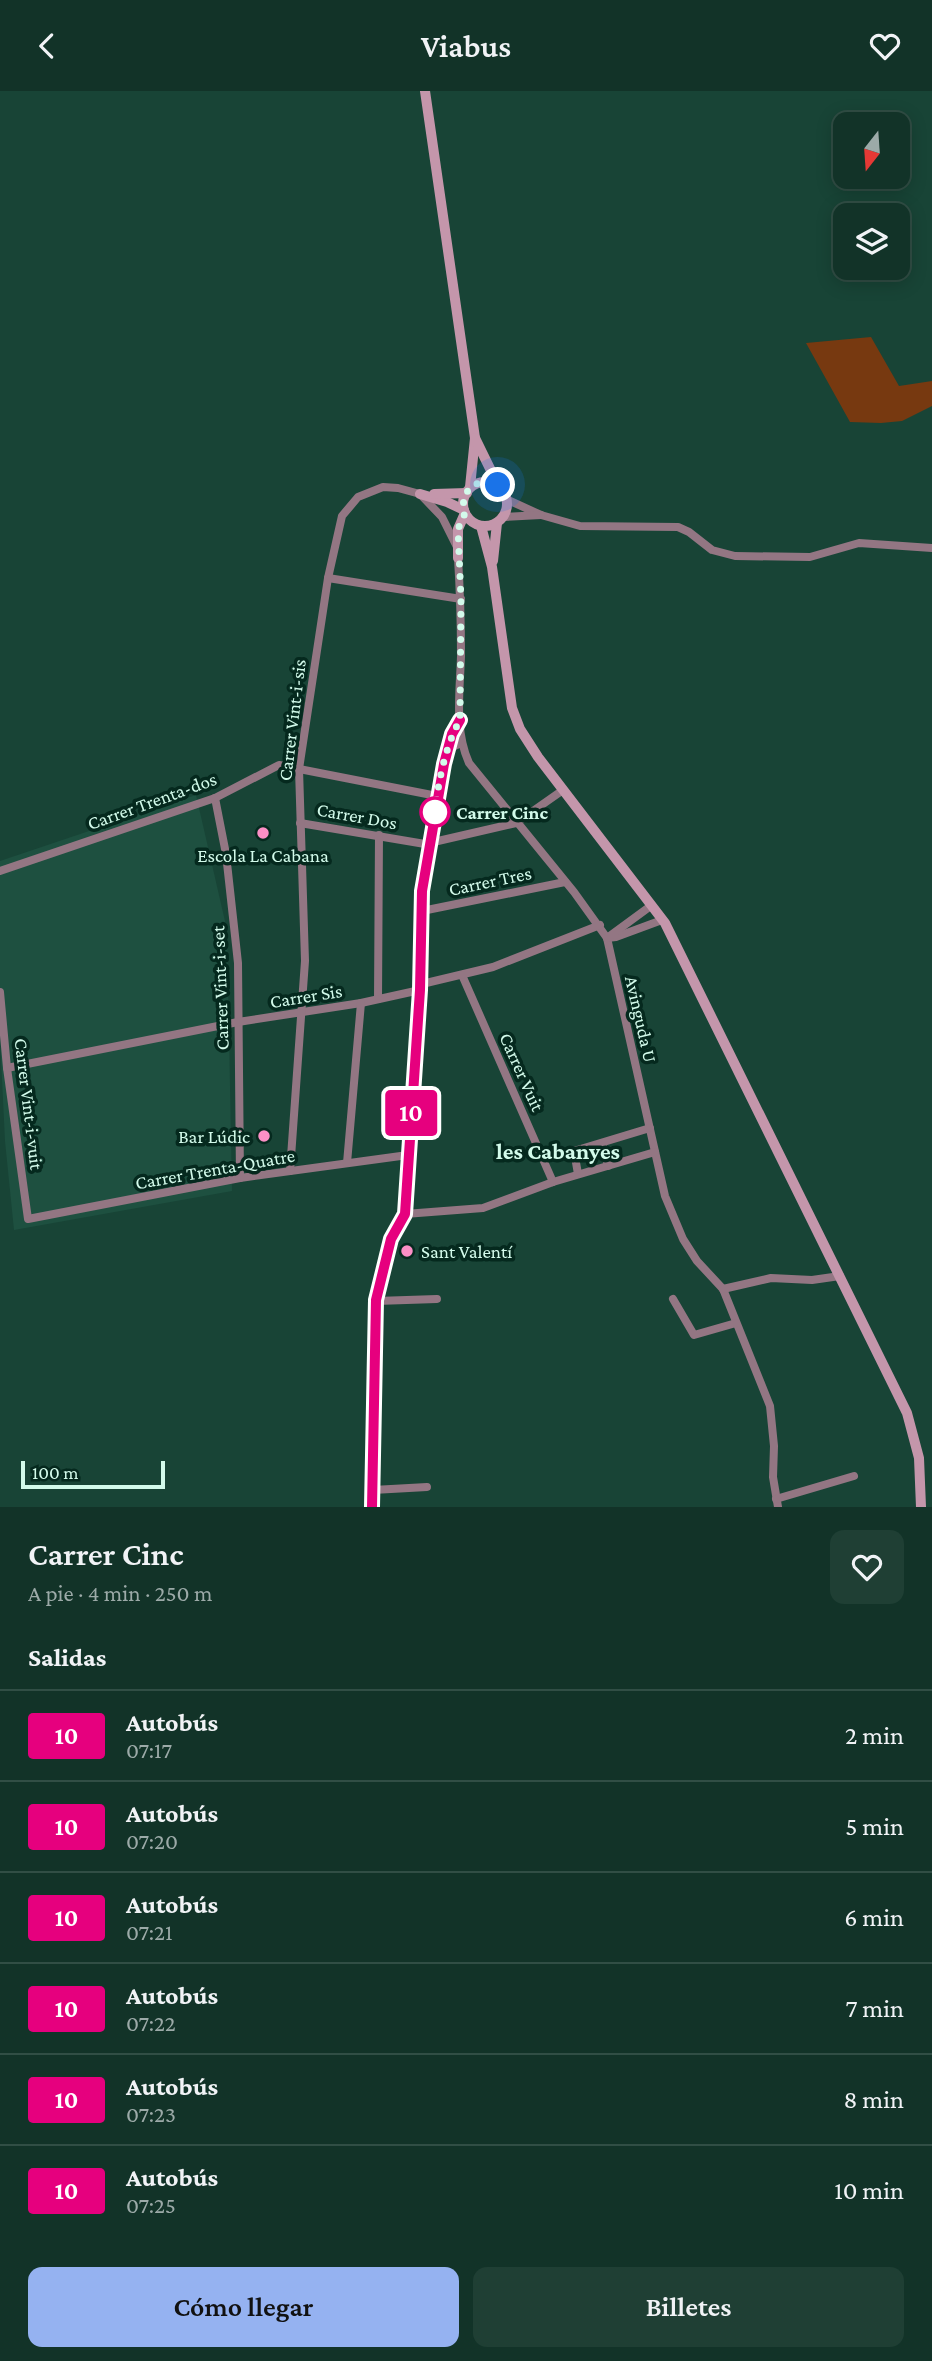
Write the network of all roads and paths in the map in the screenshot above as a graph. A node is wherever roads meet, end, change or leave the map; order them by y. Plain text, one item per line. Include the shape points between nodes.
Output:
1 (425, 91) edge
2 (475, 438) junction
3 (498, 485) junction
4 (468, 490) junction
5 (419, 494) junction
6 (508, 499) junction
7 (465, 511) junction
8 (541, 515) junction
9 (500, 520) junction
10 (478, 525) junction
11 (932, 548) edge
12 (458, 553) junction
13 (492, 567) junction
14 (328, 578) junction
15 (461, 599) junction
16 (460, 720) junction
17 (461, 743) junction
18 (450, 748) junction
19 (299, 769) junction
20 (564, 790) junction
21 (437, 796) junction
22 (215, 798) junction
23 (299, 823) junction
24 (516, 823) junction
25 (379, 835) junction
26 (430, 842) junction
27 (0, 871) edge
28 (565, 882) junction
29 (652, 905) junction
30 (422, 911) junction
31 (662, 920) junction
32 (600, 925) junction
33 (607, 938) junction
34 (462, 975) junction
35 (420, 990) junction
36 (0, 992) edge
37 (378, 999) junction
38 (361, 1003) junction
39 (301, 1013) junction
40 (238, 1022) junction
41 (4, 1065) edge
42 (650, 1128) junction
43 (602, 1143) junction
44 (655, 1152) junction
45 (408, 1155) junction
46 (347, 1163) junction
47 (608, 1166) junction
48 (290, 1171) junction
49 (579, 1174) junction
50 (240, 1178) junction
51 (553, 1182) junction
52 (405, 1214) junction
53 (28, 1219) joint
54 (840, 1276) junction
55 (723, 1289) junction
56 (438, 1299) dead end
57 (673, 1299) dead end
58 (376, 1300) junction
59 (736, 1323) junction
60 (854, 1476) dead end
61 (427, 1487) dead end
62 (373, 1490) junction
63 (777, 1503) edge
64 (372, 1507) edge
65 (920, 1507) edge

1 - 2 street
2 - 3 street
2 - 4 street
3 - 4 street via 481,482
3 - 6 street
4 - 5 street
4 - 7 street via 463,499
5 - 7 street
5 - 12 street via 442,517
5 - 14 street, Carrer Vint-i-sis via 383,487 358,497 342,516
6 - 8 street
6 - 9 street
7 - 10 street
7 - 12 street via 458,529
8 - 9 street
8 - 11 street via 580,526 678,527 712,550 735,556 810,557 859,543
9 - 10 street
9 - 13 street
10 - 12 street
10 - 13 street
12 - 15 street, Avinguda U
13 - 20 street via 512,708 532,748
14 - 15 street
14 - 19 street, Carrer Vint-i-sis
15 - 16 street, Avinguda U
16 - 17 street, Avinguda U
16 - 18 street
17 - 18 street
17 - 24 street, Avinguda U via 469,763
18 - 21 street
19 - 21 street, Carrer Trenta-dos
19 - 22 street, Carrer Trenta-dos via 279,765
19 - 23 street, Carrer Vint-i-sis
20 - 24 street, Carrer Dos
20 - 29 street
21 - 26 street
22 - 27 street, Carrer Trenta-dos
22 - 40 street, Carrer Vint-i-set via 233,910
23 - 25 street, Carrer Dos
23 - 39 street, Carrer Vint-i-sis via 305,961
24 - 26 street, Carrer Dos
24 - 28 street, Avinguda U
25 - 26 street, Carrer Dos
25 - 37 street
26 - 30 street
28 - 30 street, Carrer Tres
28 - 32 street, Avinguda U
29 - 31 street
29 - 33 street
30 - 35 street
31 - 33 street
31 - 54 street
32 - 33 street, Avinguda U
32 - 34 street, Carrer Sis
33 - 42 street, Avinguda U
34 - 35 street, Carrer Sis via 426,983
34 - 51 street, Carrer Vuit
35 - 37 street, Carrer Sis
35 - 45 street
36 - 41 street, Carrer Vint-i-vuit
37 - 38 street, Carrer Sis
38 - 39 street, Carrer Sis
38 - 46 street
39 - 40 street, Carrer Sis
39 - 48 street, Carrer Vint-i-sis
40 - 41 street, Carrer Sis
40 - 50 street, Carrer Vint-i-set
41 - 53 street, Carrer Vint-i-vuit
42 - 43 street
42 - 44 street, Avinguda U
43 - 47 street
43 - 49 street via 574,1151
44 - 47 street
44 - 55 street, Avinguda U via 682,1239
45 - 46 street, Carrer Trenta-Quatre
45 - 52 street
46 - 48 street, Carrer Trenta-Quatre
47 - 49 street
48 - 50 street, Carrer Trenta-Quatre
49 - 51 street
50 - 53 street, Carrer Trenta-Quatre
51 - 52 street via 482,1208
52 - 58 street via 391,1239
54 - 55 street via 771,1278
54 - 65 street via 907,1413 919,1458
55 - 59 street, Avinguda U
56 - 58 street
57 - 59 street via 694,1335
58 - 62 street
59 - 63 street, Avinguda U via 770,1406
60 - 63 street
61 - 62 street
62 - 64 street

